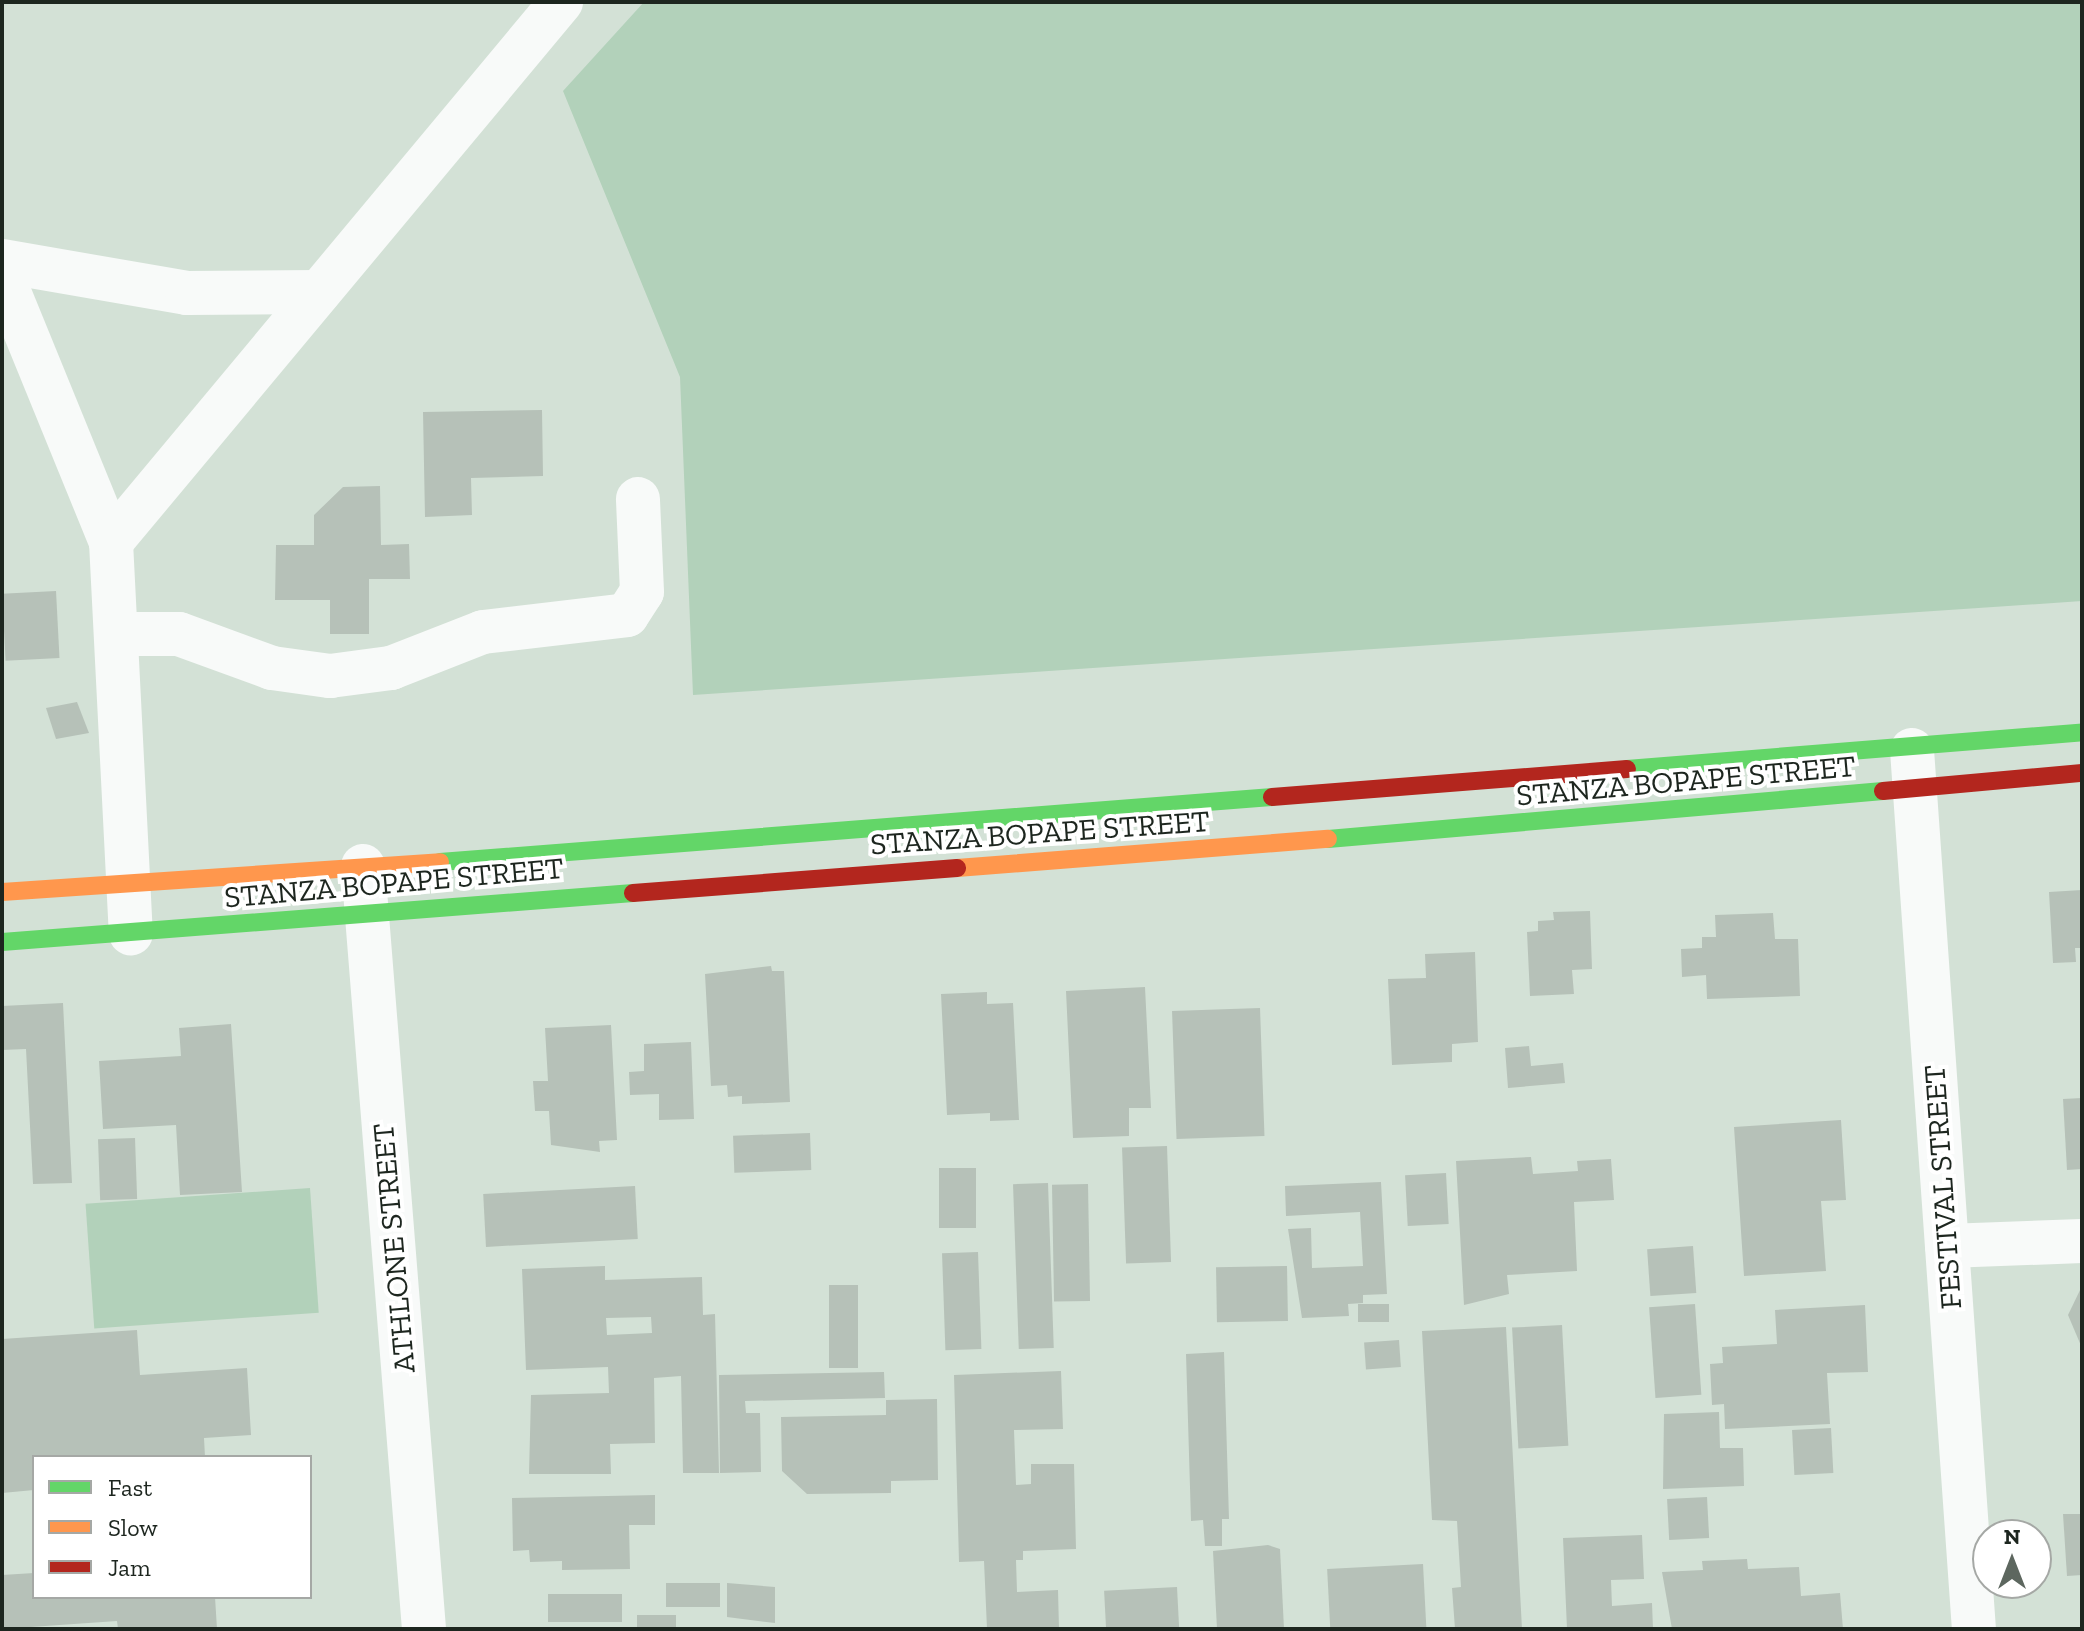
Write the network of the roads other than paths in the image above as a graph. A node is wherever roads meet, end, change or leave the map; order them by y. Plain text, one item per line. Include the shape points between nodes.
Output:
1 (561, 2) edge
2 (2, 261) edge
3 (2, 275) edge
4 (319, 292) junction
5 (638, 499) dead end
6 (111, 542) junction
7 (116, 634) junction
8 (2082, 732) edge
9 (1912, 746) junction
10 (2082, 773) edge
11 (1915, 789) junction
12 (363, 866) junction
13 (128, 883) junction
14 (2, 892) edge
15 (367, 915) junction
16 (131, 933) junction
17 (2, 942) edge
18 (2082, 1241) edge
19 (1947, 1246) junction
20 (424, 1629) edge
21 (1974, 1629) edge

1 - 4 street
2 - 4 street via 187,293
3 - 6 street
4 - 6 street
5 - 7 street via 642,592 627,615 483,632 391,668 330,676 272,668 179,634
6 - 7 street
7 - 13 street
8 - 9 main road, STANZA BOPAPE STREET
9 - 11 street, FESTIVAL STREET
9 - 12 main road, STANZA BOPAPE STREET
10 - 11 main road, STANZA BOPAPE STREET
11 - 15 main road, STANZA BOPAPE STREET
11 - 19 street, FESTIVAL STREET
12 - 13 main road, STANZA BOPAPE STREET
12 - 15 street, ATHLONE STREET
13 - 14 main road, STANZA BOPAPE STREET
13 - 16 street
15 - 16 main road, STANZA BOPAPE STREET
15 - 20 street, ATHLONE STREET
16 - 17 main road, STANZA BOPAPE STREET
18 - 19 street
19 - 21 street, FESTIVAL STREET

